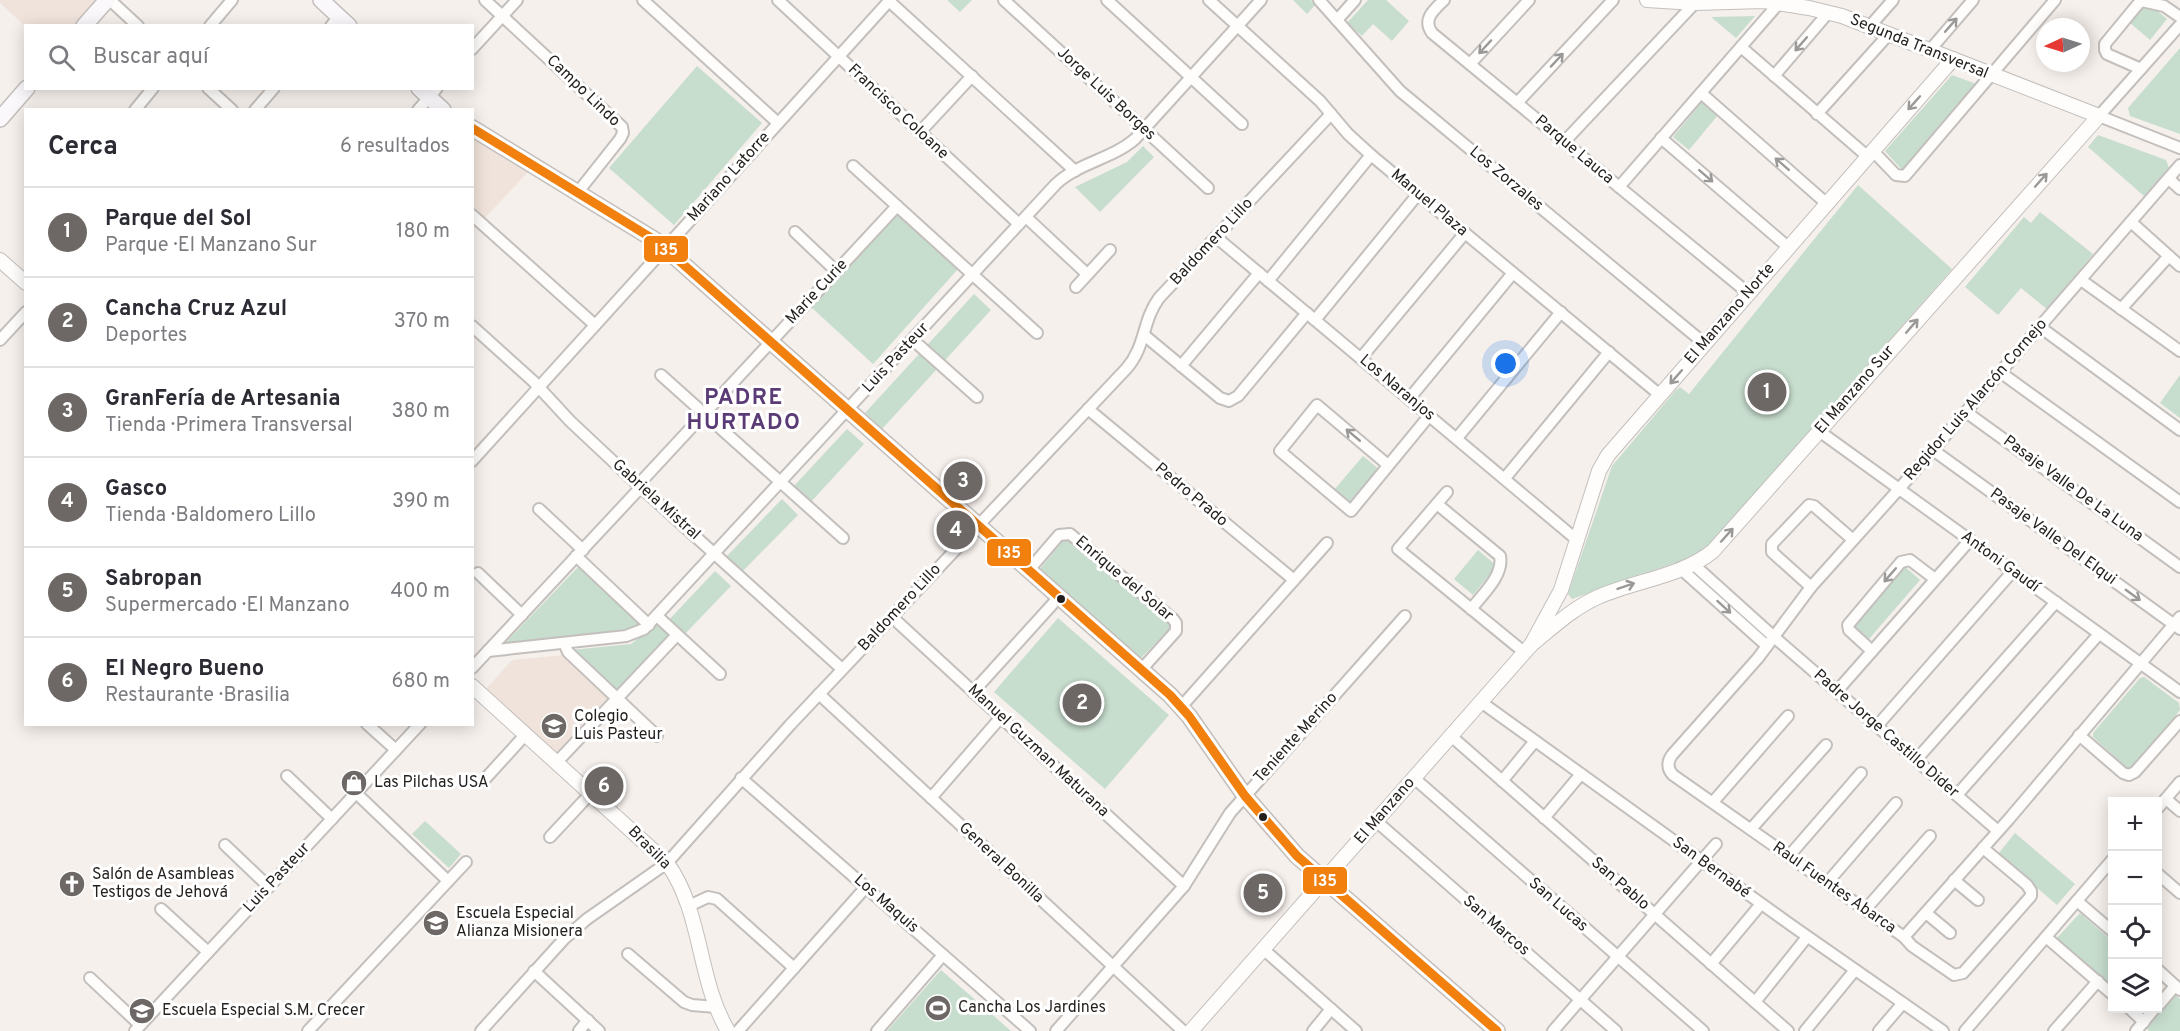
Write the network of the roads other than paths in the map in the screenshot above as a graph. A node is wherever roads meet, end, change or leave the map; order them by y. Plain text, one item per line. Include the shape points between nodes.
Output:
1 (109, 0) edge
2 (232, 0) edge
3 (321, 0) edge
4 (485, 0) edge
5 (517, 0) edge
6 (643, 0) edge
7 (778, 0) edge
8 (889, 0) edge
9 (1004, 0) edge
10 (1107, 0) edge
11 (1209, 0) edge
12 (1260, 0) edge
13 (1319, 0) edge
14 (1355, 0) edge
15 (1444, 0) edge
16 (1529, 0) edge
17 (1613, 0) edge
18 (1652, 0) edge
19 (1742, 0) edge
20 (1893, 0) edge
21 (1973, 0) edge
22 (2055, 0) edge
23 (1780, 2) junction
24 (1695, 3) junction
25 (1812, 4) edge
26 (1828, 13) junction
27 (502, 16) junction
28 (2180, 17) edge
29 (1337, 20) junction
30 (340, 22) edge
31 (86, 24) edge
32 (136, 24) edge
33 (212, 24) edge
34 (1237, 26) junction
35 (1870, 26) junction
36 (2180, 26) edge
37 (1889, 33) junction
38 (474, 47) edge
39 (1741, 47) junction
40 (1930, 50) junction
41 (838, 56) junction
42 (1953, 59) junction
43 (1470, 64) junction
44 (2141, 69) junction
45 (1990, 75) junction
46 (972, 76) junction
47 (1774, 76) junction
48 (1191, 77) junction
49 (25, 90) edge
50 (151, 90) edge
51 (210, 90) edge
52 (272, 90) edge
53 (428, 92) edge
54 (1701, 93) junction
55 (1517, 103) junction
56 (137, 108) edge
57 (230, 108) edge
58 (257, 108) edge
59 (419, 108) edge
60 (441, 108) edge
61 (1332, 114) junction
62 (1818, 114) junction
63 (2099, 116) junction
64 (0, 119) edge
65 (778, 123) junction
66 (1242, 124) dead end
67 (474, 129) edge
68 (1144, 129) junction
69 (920, 132) junction
70 (1661, 138) junction
71 (1564, 142) junction
72 (2180, 148) edge
73 (1869, 153) junction
74 (1371, 156) junction
75 (2180, 165) edge
76 (853, 166) dead end
77 (1075, 171) junction
78 (2169, 179) junction
79 (1619, 187) junction
80 (1208, 188) dead end
81 (2180, 189) edge
82 (578, 192) junction
83 (1418, 194) junction
84 (1826, 203) junction
85 (897, 206) junction
86 (474, 217) edge
87 (1023, 220) junction
88 (2131, 222) junction
89 (795, 232) dead end
90 (1465, 233) junction
91 (1216, 237) junction
92 (1788, 247) junction
93 (664, 248) junction
94 (1110, 250) dead end
95 (2169, 256) junction
96 (0, 260) edge
97 (2180, 266) edge
98 (836, 271) junction
99 (1259, 273) junction
100 (1513, 273) junction
101 (1087, 274) junction
102 (973, 275) junction
103 (1268, 280) junction
104 (2081, 280) junction
105 (24, 281) edge
106 (1076, 287) dead end
107 (1748, 293) junction
108 (2121, 309) junction
109 (1561, 312) junction
110 (24, 314) edge
111 (1311, 316) junction
112 (595, 325) junction
113 (2040, 327) junction
114 (474, 328) edge
115 (1037, 333) dead end
116 (1144, 336) junction
117 (0, 340) edge
118 (913, 340) junction
119 (771, 341) junction
120 (1705, 344) junction
121 (2180, 351) edge
122 (1609, 352) junction
123 (1361, 358) junction
124 (1181, 366) junction
125 (2000, 372) junction
126 (662, 375) dead end
127 (539, 387) junction
128 (1660, 395) junction
129 (977, 397) dead end
130 (1409, 399) junction
131 (1088, 409) junction
132 (848, 410) junction
133 (1966, 412) junction
134 (704, 413) junction
135 (1429, 416) junction
136 (2180, 430) edge
137 (1819, 431) junction
138 (1457, 438) junction
139 (1933, 450) junction
140 (474, 458) edge
141 (1388, 465) junction
142 (1505, 478) junction
143 (781, 482) junction
144 (640, 486) junction
145 (1899, 489) junction
146 (1447, 492) dead end
147 (2180, 502) edge
148 (1437, 504) junction
149 (539, 509) dead end
150 (978, 525) junction
151 (843, 538) dead end
152 (1852, 539) junction
153 (1577, 540) junction
154 (1970, 540) junction
155 (1328, 543) dead end
156 (580, 553) junction
157 (716, 554) junction
158 (1687, 566) junction
159 (2180, 567) edge
160 (1029, 570) junction
161 (2013, 571) junction
162 (478, 573) dead end
163 (1935, 579) junction
164 (1294, 580) junction
165 (1811, 586) junction
166 (1059, 597) junction
167 (1557, 598) junction
168 (2056, 602) junction
169 (1472, 609) junction
170 (1574, 610) junction
171 (522, 615) junction
172 (657, 616) junction
173 (1405, 616) dead end
174 (892, 617) junction
175 (2178, 624) edge
176 (649, 625) junction
177 (677, 634) junction
178 (2099, 634) junction
179 (1770, 641) junction
180 (564, 643) junction
181 (1528, 649) junction
182 (488, 651) junction
183 (1872, 651) junction
184 (2140, 663) junction
185 (474, 666) edge
186 (842, 669) junction
187 (1141, 670) junction
188 (720, 674) dead end
189 (474, 688) edge
190 (1837, 691) junction
191 (973, 692) junction
192 (2180, 692) edge
193 (819, 694) junction
194 (617, 699) junction
195 (1481, 702) junction
196 (1181, 707) junction
197 (1788, 716) dead end
198 (1001, 717) junction
199 (2180, 721) edge
200 (369, 726) edge
201 (418, 726) edge
202 (1877, 726) junction
203 (526, 734) junction
204 (2079, 735) junction
205 (657, 736) dead end
206 (1451, 736) junction
207 (1535, 741) junction
208 (1826, 745) dead end
209 (396, 750) junction
210 (1916, 760) junction
211 (557, 762) junction
212 (1861, 773) dead end
213 (1581, 774) junction
214 (286, 776) dead end
215 (741, 778) junction
216 (1414, 778) junction
217 (485, 779) dead end
218 (1502, 781) junction
219 (2180, 782) edge
220 (591, 793) junction
221 (356, 794) junction
222 (1957, 795) junction
223 (1245, 796) junction
224 (931, 798) junction
225 (2166, 799) junction
226 (1713, 802) junction
227 (1896, 803) dead end
228 (2162, 803) edge
229 (2180, 811) edge
230 (1544, 818) junction
231 (332, 819) junction
232 (1376, 821) junction
233 (1751, 829) junction
234 (1998, 831) junction
235 (1930, 836) dead end
236 (550, 837) dead end
237 (1716, 844) dead end
238 (225, 845) dead end
239 (1983, 848) junction
240 (1789, 856) junction
241 (1701, 861) junction
242 (466, 862) dead end
243 (667, 863) junction
244 (2108, 865) edge
245 (2162, 878) edge
246 (1324, 880) junction
247 (1954, 880) junction
248 (448, 881) junction
249 (1827, 883) junction
250 (1184, 886) junction
251 (269, 887) junction
252 (866, 887) junction
253 (2180, 893) edge
254 (1978, 900) dead end
255 (2077, 901) junction
256 (1761, 904) junction
257 (689, 906) junction
258 (161, 909) dead end
259 (1865, 910) junction
260 (1926, 913) junction
261 (1655, 915) junction
262 (2108, 928) edge
263 (1950, 933) dead end
264 (1808, 937) junction
265 (1904, 937) junction
266 (2046, 937) junction
267 (1263, 949) junction
268 (208, 952) junction
269 (628, 954) dead end
270 (943, 955) junction
271 (1618, 957) junction
272 (1711, 963) junction
273 (1113, 966) junction
274 (794, 968) junction
275 (1855, 970) junction
276 (534, 971) junction
277 (2162, 974) edge
278 (90, 978) dead end
279 (2098, 981) junction
280 (2178, 988) edge
281 (2108, 990) edge
282 (1580, 1000) junction
283 (1755, 1002) junction
284 (2162, 1002) edge
285 (1903, 1003) junction
286 (716, 1007) junction
287 (1331, 1010) junction
288 (2134, 1013) edge
289 (2151, 1013) edge
290 (588, 1020) junction
291 (2144, 1022) junction
292 (137, 1028) edge
293 (308, 1031) edge
294 (481, 1031) edge
295 (579, 1031) edge
296 (599, 1031) edge
297 (728, 1031) edge
298 (738, 1031) edge
299 (877, 1031) edge
300 (1030, 1031) edge
301 (1056, 1031) edge
302 (1183, 1031) edge
303 (1191, 1031) edge
304 (1313, 1031) edge
305 (1356, 1031) edge
306 (1497, 1031) edge
307 (1553, 1031) edge
308 (1616, 1031) edge
309 (1703, 1031) edge
310 (1788, 1031) edge
311 (1805, 1031) edge
312 (1879, 1031) edge
313 (1944, 1031) edge
314 (1965, 1031) edge
315 (2054, 1031) edge
316 (2136, 1031) edge

1 - 31 main road
1 - 32 street
2 - 33 street
3 - 30 main road
4 - 27 street, Campo Lindo
5 - 27 street
6 - 65 street
7 - 41 street, Francisco Coloane
8 - 41 street, Mariano Latorre
8 - 46 street
9 - 68 street, Jorge Luis Borges
10 - 48 street
11 - 34 street, Manuel Plaza
12 - 34 street, Luis Pasteur
13 - 29 street, Los Zorzales
14 - 29 street
15 - 43 street, Parque Lauca via 1428,18 1428,28
16 -> 43 street
55 -> 17 street
18 - 24 street, Segunda Transversal
19 - 23 street, Segunda Transversal
19 - 24 street, Segunda Transversal
20 - 35 street
40 -> 21 street
22 - 45 street
23 - 25 street, Segunda Transversal
23 - 39 street
24 - 71 street
25 - 26 street, Segunda Transversal
26 - 35 street, Segunda Transversal
26 -> 47 street
27 - 38 street
27 - 82 street, Campo Lindo via 622,127 620,139
28 - 44 street via 2164,6 2142,1 2105,44 2107,54
29 - 120 street, Los Zorzales via 1400,91
34 - 48 street, Luis Pasteur
34 - 61 street, Manuel Plaza
35 - 37 street, Segunda Transversal
36 - 44 street
37 - 40 street, Segunda Transversal
37 - 62 street
39 - 47 street
39 - 54 street
40 - 42 street, Segunda Transversal
41 - 65 street, Mariano Latorre
41 - 69 street, Francisco Coloane
42 - 45 street, Segunda Transversal
42 -> 73 street, El Manzano Norte
43 - 55 street, Parque Lauca
44 - 63 street
45 - 63 street, Segunda Transversal
45 - 73 street via 1905,176 1896,175
46 - 69 street
46 - 77 street
47 - 62 street
48 - 66 street
48 - 68 street, Luis Pasteur
49 - 64 main road
50 - 56 street
51 - 57 street
52 - 58 street
53 - 59 street
53 - 60 main road
54 - 70 street
84 -> 54 street
55 - 71 street, Parque Lauca
61 - 74 street, Manuel Plaza
61 - 91 street, Baldomero Lillo
62 - 73 street
63 - 72 street, Segunda Transversal
137 -> 63 street, El Manzano Sur
65 - 93 street, Mariano Latorre
67 - 82 main road
68 - 77 street, Luis Pasteur via 1126,146
68 - 80 street, Jorge Luis Borges
69 - 87 street, Francisco Coloane
70 - 79 street
70 -> 92 street
71 - 79 street, Parque Lauca
73 - 84 street, El Manzano Norte
74 - 83 street, Manuel Plaza
74 - 103 street
75 - 78 street, Regidor Luis Alarcón Cornejo
76 - 85 street
77 - 87 street, Luis Pasteur via 1056,184
78 - 81 street
78 - 88 street, Regidor Luis Alarcón Cornejo
79 - 107 street, Parque Lauca
82 - 93 main road
83 - 90 street, Manuel Plaza
83 - 111 street
84 - 92 street, El Manzano Norte
85 - 98 street, Marie Curie
85 - 102 street
86 - 112 street
87 - 101 street, Francisco Coloane
87 - 102 street, Luis Pasteur
88 - 95 street
88 - 104 street, Regidor Luis Alarcón Cornejo
89 - 98 street
90 - 100 street, Manuel Plaza
90 - 123 street
91 - 99 street, Los Naranjos
91 - 116 street, Baldomero Lillo via 1155,303
92 - 107 street, El Manzano Norte
93 - 112 street, Mariano Latorre
93 - 119 main road
94 - 101 street
95 - 97 street
95 - 108 street
96 - 105 street
98 - 119 street, Marie Curie
99 - 103 street, Los Naranjos
99 - 124 street
100 - 109 street, Manuel Plaza
100 - 130 street
101 - 106 street
102 - 115 street
102 - 118 street, Luis Pasteur
103 - 111 street, Los Naranjos
104 - 108 street
104 - 113 street, Regidor Luis Alarcón Cornejo
107 - 120 street, El Manzano Norte
108 - 121 street
109 - 122 street, Manuel Plaza
109 - 138 street
110 - 117 street
111 - 123 street, Los Naranjos
111 - 124 street via 1232,400 1220,398
112 - 127 street, Mariano Latorre
113 - 125 street, Regidor Luis Alarcón Cornejo
113 - 136 street
114 - 127 street, Gabriela Mistral
116 - 124 street
116 - 131 street, Baldomero Lillo via 1132,362
118 - 129 street
118 - 132 street, Luis Pasteur
119 - 132 main road
119 - 134 street, Marie Curie
120 -> 128 street, El Manzano Norte
122 - 128 street, Manuel Plaza
122 - 142 street
123 - 130 street, Los Naranjos
125 - 133 street, Regidor Luis Alarcón Cornejo
125 - 147 street
126 - 134 street
127 - 140 street, Mariano Latorre
127 - 144 street, Gabriela Mistral
128 - 153 street, El Manzano Norte via 1604,460
130 - 135 street, Los Naranjos
131 - 150 street, Baldomero Lillo
131 - 164 street, Pedro Prado
132 - 143 street, Luis Pasteur
132 - 150 main road
133 - 139 street, Regidor Luis Alarcón Cornejo
133 - 159 street, Pasaje Valle De La Luna
134 - 143 street
134 - 144 street, Marie Curie
135 - 138 street, Los Naranjos
135 - 141 street
137 - 145 street, Antoni Gaudí
158 -> 137 street, El Manzano Sur via 1713,551
138 - 142 street, Los Naranjos
139 - 145 street, Regidor Luis Alarcón Cornejo
139 -> 175 street, Pasaje Valle Del Elqui
141 -> 141 street via 1317,405 1280,451 1351,511
142 - 153 street, Los Naranjos
143 - 151 street
143 - 157 street, Luis Pasteur
144 - 156 street, Marie Curie
144 - 157 street, Gabriela Mistral
145 - 152 street, Regidor Luis Alarcón Cornejo
145 - 154 street, Antoni Gaudí
146 - 148 street
148 - 169 street via 1500,556 1499,573
148 - 169 street via 1398,549
149 - 156 street
150 - 160 main road
150 - 174 street, Baldomero Lillo
152 - 165 street, Regidor Luis Alarcón Cornejo
152 - 165 street via 1809,505 1772,544 1772,552
153 - 167 street, El Manzano Norte
154 - 161 street, Antoni Gaudí
154 - 163 street
155 - 164 street
156 - 171 street, Marie Curie
156 - 176 street
157 - 172 street, Luis Pasteur
157 - 186 street, Gabriela Mistral
170 -> 158 street, El Manzano Sur via 1614,590
158 - 179 street, Padre Jorge Castillo Dider
160 - 166 main road
160 - 187 street, Enrique del Solar via 1059,535 1070,534 1173,619 1176,631
161 - 168 street, Antoni Gaudí
161 - 202 street
162 - 171 street
163 - 183 street
163 -> 183 street via 1910,560 1901,562 1848,625
164 - 196 street
165 - 179 street, Regidor Luis Alarcón Cornejo
166 - 187 main road
166 - 191 street
167 - 170 street
167 - 181 street, El Manzano
168 - 178 street, Antoni Gaudí
168 - 210 street
169 - 181 street
170 - 181 street, El Manzano
171 - 182 street, Marie Curie
172 - 176 street, Luis Pasteur
172 - 177 street
173 - 223 street, Teniente Merino
174 - 186 street, Baldomero Lillo
174 - 191 street, Manuel Guzman Maturana
175 - 184 street, Raul Fuentes Abarca
176 - 180 street, Luis Pasteur via 633,635
177 - 188 street
177 - 194 street
178 - 184 street, Antoni Gaudí
178 - 222 street
179 - 190 street, Padre Jorge Castillo Dider
179 - 226 street, Raul Fuentes Abarca via 1669,759 1671,773
180 - 182 street, Luis Pasteur
180 - 194 street via 567,652
181 - 195 street, El Manzano
182 - 185 street
183 - 190 street
184 - 192 street, Antoni Gaudí
184 - 204 street, Raul Fuentes Abarca
186 - 193 street, Baldomero Lillo
187 - 196 main road
189 - 203 street, Brasilia
190 - 202 street, Padre Jorge Castillo Dider
191 - 198 street, Manuel Guzman Maturana
193 - 215 street, Baldomero Lillo
193 - 224 street, General Bonilla
194 - 205 street
194 - 211 street
195 - 206 street, El Manzano
195 - 207 street, San Bernabé
196 - 223 main road
197 - 226 street
198 - 224 street
198 - 250 street, Manuel Guzman Maturana
199 - 204 street via 2129,776
200 - 209 street
201 - 209 street, Luis Pasteur
202 - 210 street, Padre Jorge Castillo Dider
203 - 211 street, Brasilia
203 - 217 street
204 - 234 street, Raul Fuentes Abarca
206 - 216 street, El Manzano
206 - 218 street, San Pablo
207 - 213 street, San Bernabé
207 - 218 street
208 - 233 street
209 - 221 street, Luis Pasteur
210 - 222 street, Padre Jorge Castillo Dider
211 - 220 street, Brasilia
212 - 240 street
213 - 230 street
213 - 241 street, San Bernabé
214 - 231 street
215 - 243 street, Baldomero Lillo
215 - 252 street, Los Maquis
216 - 232 street, El Manzano
216 - 271 street, San Lucas
218 - 230 street, San Pablo
219 - 225 street
220 - 236 street
220 - 243 street, Brasilia
221 - 231 street, Luis Pasteur
221 - 248 street
222 - 234 street, Padre Jorge Castillo Dider
223 - 246 main road via 1297,856
223 - 250 street, Teniente Merino via 1221,825
224 - 273 street, General Bonilla
225 - 228 street
225 - 229 street
226 - 233 street, Raul Fuentes Abarca
227 - 249 street
230 - 261 street, San Pablo
231 - 251 street, Luis Pasteur
232 - 246 street, El Manzano
232 - 282 street, San Marcos
233 - 240 street, Raul Fuentes Abarca
234 - 239 street, Raul Fuentes Abarca
235 - 259 street
237 - 241 street
238 - 251 street
239 - 247 street, Raul Fuentes Abarca
239 - 265 street via 2027,885 2030,898 1960,975 1952,974
240 - 249 street, Raul Fuentes Abarca
241 - 256 street, San Bernabé
241 - 261 street
242 - 248 street
243 - 257 street, Brasilia
243 - 276 street, Baldomero Lillo via 575,929
244 - 255 street
245 - 253 street
246 - 267 street, El Manzano
246 - 306 main road
247 - 254 street
247 - 260 street, Raul Fuentes Abarca
248 - 293 street
249 - 259 street, Raul Fuentes Abarca
250 - 273 street, Teniente Merino
251 - 268 street, Luis Pasteur
252 - 270 street, Los Maquis
252 - 274 street
255 - 262 street
255 - 266 street
256 - 264 street, San Bernabé
256 - 272 street
257 - 274 street via 708,897 717,899
257 - 286 street, Brasilia
258 - 268 street
259 - 265 street, Raul Fuentes Abarca
260 - 263 street
260 - 265 street, Raul Fuentes Abarca
261 - 271 street
261 - 272 street, San Pablo
264 - 275 street, San Bernabé
264 - 283 street
266 - 279 street
266 - 314 street
267 - 287 street
267 - 303 street, El Manzano
268 - 292 street, Luis Pasteur
269 - 286 street via 684,1002
270 - 299 street
270 - 300 street, Los Maquis
271 - 282 street
271 - 309 street, San Lucas
272 - 283 street, San Pablo
273 - 301 street, Teniente Merino
273 - 302 street, General Bonilla
274 - 298 street
275 - 285 street, San Bernabé
275 - 311 street
276 - 290 street
276 - 294 street, Baldomero Lillo
277 - 280 street
278 - 292 street
279 - 281 street
279 - 315 street
280 - 284 street
282 - 307 street
282 - 308 street, San Marcos
283 - 310 street, San Pablo
285 - 312 street
285 - 313 street, San Bernabé
286 - 297 street, Brasilia
287 - 304 street
287 - 305 street
288 - 291 street
289 - 291 street
290 - 295 street
290 - 296 street
291 - 316 street

